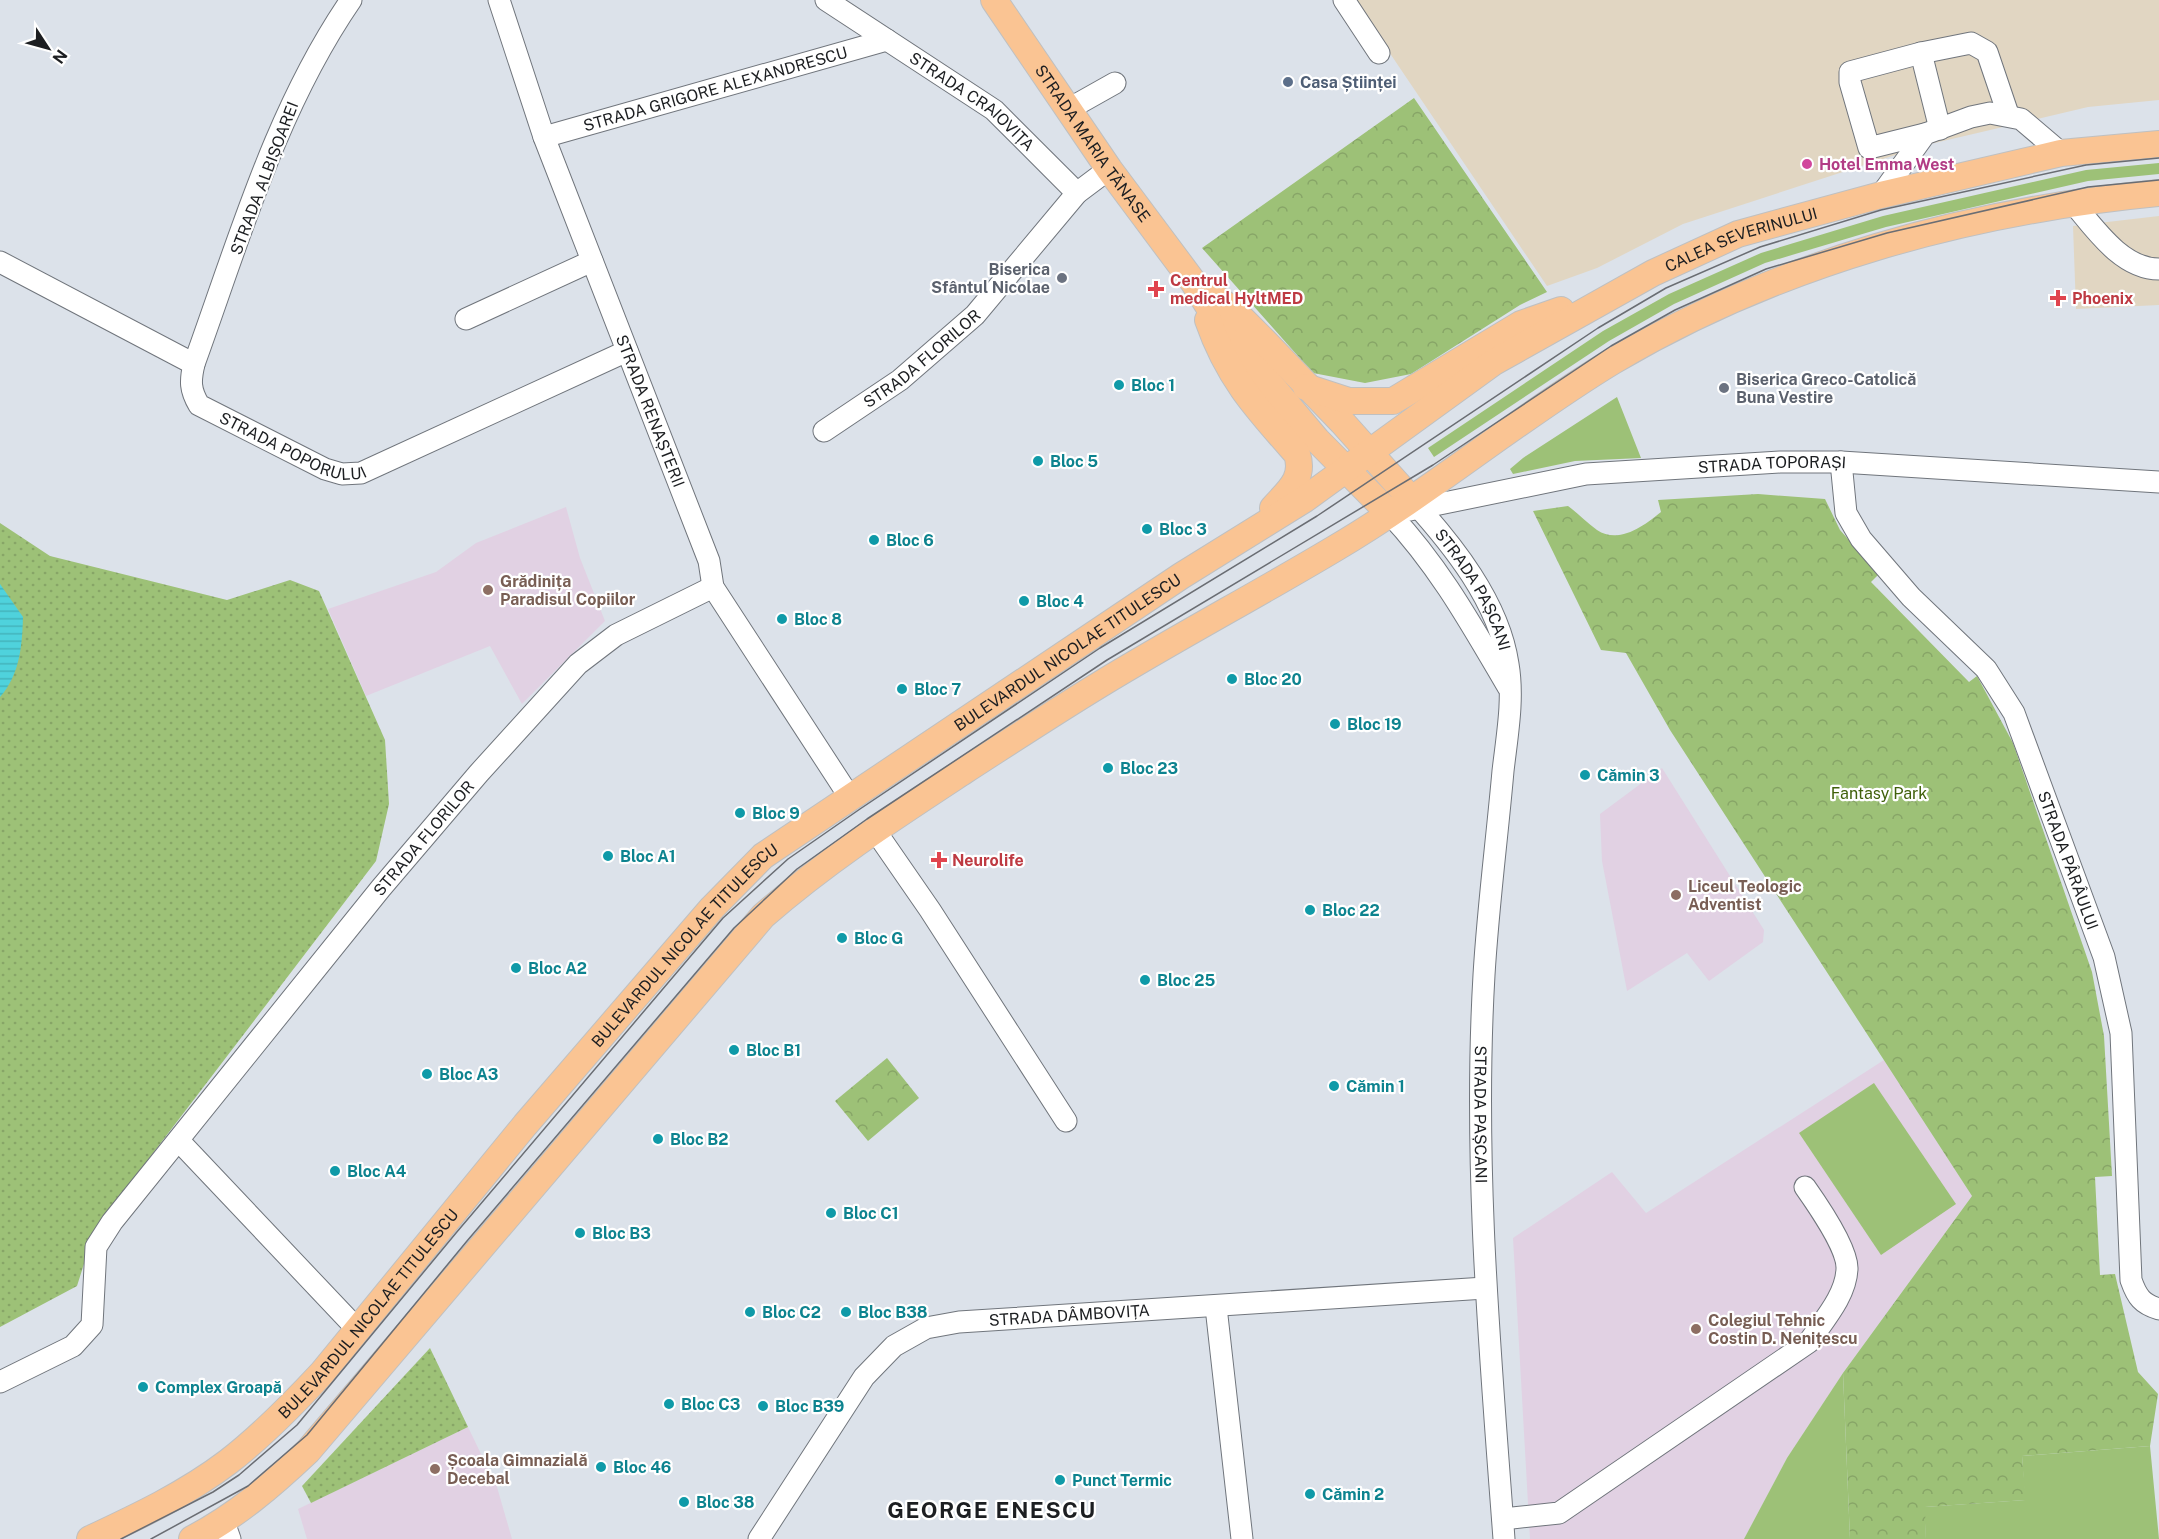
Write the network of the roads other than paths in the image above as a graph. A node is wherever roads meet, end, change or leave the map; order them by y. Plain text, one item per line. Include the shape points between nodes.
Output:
1 (351, 0) edge
2 (499, 0) edge
3 (826, 0) edge
4 (994, 0) edge
5 (1344, 0) edge
6 (886, 40) junction
7 (1378, 53) dead end
8 (1921, 53) junction
9 (1115, 83) dead end
10 (1067, 110) junction
11 (2008, 114) junction
12 (1933, 131) junction
13 (544, 137) junction
14 (2159, 144) edge
15 (2061, 153) junction
16 (1109, 169) junction
17 (1077, 193) junction
18 (2159, 193) edge
19 (1881, 195) junction
20 (2074, 204) junction
21 (592, 261) junction
22 (0, 262) edge
23 (2159, 269) edge
24 (1194, 283) junction
25 (1594, 304) junction
26 (466, 319) dead end
27 (627, 351) junction
28 (194, 364) junction
29 (1306, 387) junction
30 (824, 431) dead end
31 (1370, 452) junction
32 (1841, 462) junction
33 (1347, 469) junction
34 (2159, 482) edge
35 (1415, 504) junction
36 (1389, 513) junction
37 (1247, 534) junction
38 (713, 586) junction
39 (1511, 692) junction
40 (849, 796) junction
41 (874, 830) junction
42 (1066, 1121) dead end
43 (179, 1141) junction
44 (1805, 1187) dead end
45 (1485, 1288) junction
46 (1216, 1307) junction
47 (2159, 1309) edge
48 (357, 1329) junction
49 (0, 1382) edge
50 (1503, 1529) edge
51 (227, 1531) edge
52 (90, 1539) edge
53 (192, 1539) edge
54 (759, 1539) edge
55 (1242, 1539) edge

1 - 28 street, STRADA ALBIȘOAREI via 328,34 282,123
2 - 13 street, STRADA RENAȘTERII
3 - 6 street, STRADA CRAIOVIȚA
4 - 10 main road, STRADA MARIA TĂNASE
5 - 7 street
6 - 13 street, STRADA GRIGORE ALEXANDRESCU
6 - 17 street, STRADA CRAIOVIȚA via 994,110
8 - 11 street via 1971,43 1987,52
8 - 12 street
8 - 12 street via 1850,72 1850,82 1869,148
9 - 10 street
10 - 16 main road, STRADA MARIA TĂNASE
11 - 12 street via 1980,115
11 - 15 street via 2021,119
12 - 19 street
13 - 21 street, STRADA RENAȘTERII
14 - 15 main road, CALEA SEVERINULUI
15 - 19 main road, CALEA SEVERINULUI
16 - 17 street
16 - 24 main road, STRADA MARIA TĂNASE
17 - 30 street, STRADA FLORILOR via 975,315 900,380
18 - 20 main road
19 - 25 main road, CALEA SEVERINULUI via 1738,234
20 - 23 street via 2120,254 2137,264
20 - 35 main road via 1886,243 1722,303 1609,364
21 - 26 street
21 - 27 street, STRADA RENAȘTERII
22 - 28 street
24 - 29 main road, STRADA MARIA TĂNASE via 1233,310
24 - 33 main road, STRADA MARIA TĂNASE via 1219,323 1298,419
24 - 37 main road via 1218,350 1237,384 1297,454 1301,465 1296,484
25 - 29 main road via 1556,311 1521,324 1393,401 1349,401
25 - 31 main road, CALEA SEVERINULUI via 1494,362
27 - 28 street, STRADA POPORULUI via 361,472 342,474 199,405 190,383
27 - 38 street, STRADA RENAȘTERII via 710,561
29 - 31 main road, STRADA MARIA TĂNASE
31 - 33 main road, BULEVARDUL NICOLAE TITULESCU
31 - 35 main road, STRADA MARIA TĂNASE
32 - 34 street, STRADA TOPORAȘI
32 - 35 street, STRADA TOPORAȘI via 1586,474
32 - 47 street, STRADA PÂRÂULUI via 1846,513 1861,539 1911,597 1986,669 2014,713 2058,827 2104,957 2121,1033 2131,1280 2137,1296
33 - 36 main road, STRADA MARIA TĂNASE
33 - 37 main road, BULEVARDUL NICOLAE TITULESCU
35 - 36 main road
35 - 39 street, STRADA PAȘCANI via 1443,536 1495,618 1504,640
36 - 39 street, STRADA PAȘCANI via 1439,572
36 - 41 main road via 1338,547 1100,684
37 - 40 main road, BULEVARDUL NICOLAE TITULESCU
38 - 40 street, STRADA RENAȘTERII
38 - 43 street, STRADA FLORILOR via 616,635 578,664 381,888
39 - 45 street, STRADA PAȘCANI via 1484,974 1480,1124
40 - 48 main road, BULEVARDUL NICOLAE TITULESCU via 763,856 712,908 518,1133
41 - 42 street
41 - 51 main road via 810,875 763,916 324,1433
43 - 48 street
43 - 49 street, STRADA FLORILOR via 96,1247 92,1325 73,1346
44 - 50 street via 1831,1227 1847,1268 1837,1302 1809,1342 1559,1513
45 - 46 street, STRADA DÂMBOVIȚA
45 - 50 street, STRADA PAȘCANI
46 - 54 street, STRADA DÂMBOVIȚA via 959,1322 926,1328 894,1346 864,1377
46 - 55 street
48 - 52 main road, BULEVARDUL NICOLAE TITULESCU via 293,1403 228,1462 172,1499
51 - 53 main road

